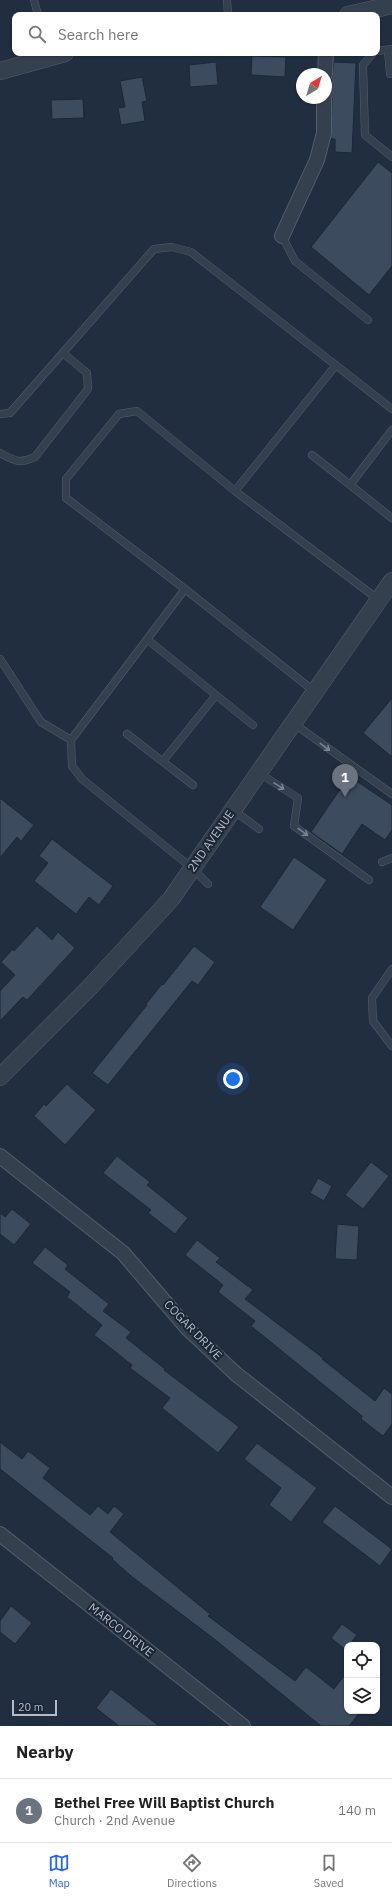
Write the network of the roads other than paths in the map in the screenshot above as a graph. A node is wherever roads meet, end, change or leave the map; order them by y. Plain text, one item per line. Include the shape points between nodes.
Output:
1 (34, 0) edge
2 (227, 0) edge
3 (391, 3) edge
4 (37, 12) edge
5 (228, 12) edge
6 (364, 12) edge
7 (390, 49) edge
8 (380, 51) edge
9 (44, 56) edge
10 (326, 56) edge
11 (370, 56) edge
12 (325, 68) edge
13 (0, 71) edge
14 (390, 74) dead end
15 (324, 104) edge
16 (392, 157) edge
17 (282, 236) joint
18 (368, 320) dead end
19 (63, 353) junction
20 (336, 365) junction
21 (392, 409) edge
22 (0, 414) edge
23 (392, 430) edge
24 (0, 453) edge
25 (312, 455) dead end
26 (350, 485) junction
27 (235, 491) junction
28 (392, 518) edge
29 (392, 581) edge
30 (186, 589) junction
31 (379, 600) junction
32 (148, 640) junction
33 (0, 659) edge
34 (315, 692) junction
35 (216, 695) junction
36 (293, 723) junction
37 (253, 725) dead end
38 (127, 734) dead end
39 (71, 740) junction
40 (163, 761) junction
41 (259, 773) junction
42 (193, 785) dead end
43 (392, 794) edge
44 (233, 810) junction
45 (259, 829) dead end
46 (392, 858) edge
47 (382, 862) dead end
48 (192, 868) junction
49 (369, 880) dead end
50 (208, 884) dead end
51 (392, 970) edge
52 (392, 1046) edge
53 (0, 1077) edge
54 (0, 1156) edge
55 (392, 1497) edge
56 (0, 1534) edge
57 (242, 1726) edge

1 - 4 lane
2 - 5 lane
3 - 6 street
7 - 8 lane
7 - 14 lane
9 - 13 street
10 - 12 street
11 - 16 lane via 363,65 365,135
15 - 17 street via 324,133 316,160
17 - 18 lane via 295,261
19 - 20 lane via 154,249 172,247 191,252
19 - 22 lane via 10,413
19 - 24 lane via 87,374 88,388 35,457 24,462
20 - 21 lane
20 - 27 lane
23 - 26 lane
25 - 26 lane
26 - 28 lane
27 - 30 lane via 136,411 119,414 66,479 66,498
27 - 31 lane
29 - 31 street, 2ND AVENUE
30 - 32 lane
30 - 34 lane
31 - 34 street, 2ND AVENUE
32 - 35 lane
32 - 39 lane
33 - 39 lane via 41,722
34 - 36 street, 2ND AVENUE
35 - 37 lane
35 - 40 lane
36 - 41 street, 2ND AVENUE
36 -> 43 lane
38 - 40 lane
39 - 48 lane via 72,766 82,779
40 - 42 lane
41 - 44 street, 2ND AVENUE
41 -> 49 lane via 298,798 294,826
44 - 45 lane
44 - 48 street, 2ND AVENUE
46 - 47 lane
48 - 50 lane
48 - 53 street, 2ND AVENUE via 171,899 89,988
51 - 52 lane via 372,998 373,1021
54 - 55 street, COGAR DRIVE via 123,1253 188,1328 236,1374
56 - 57 street, MARCO DRIVE

